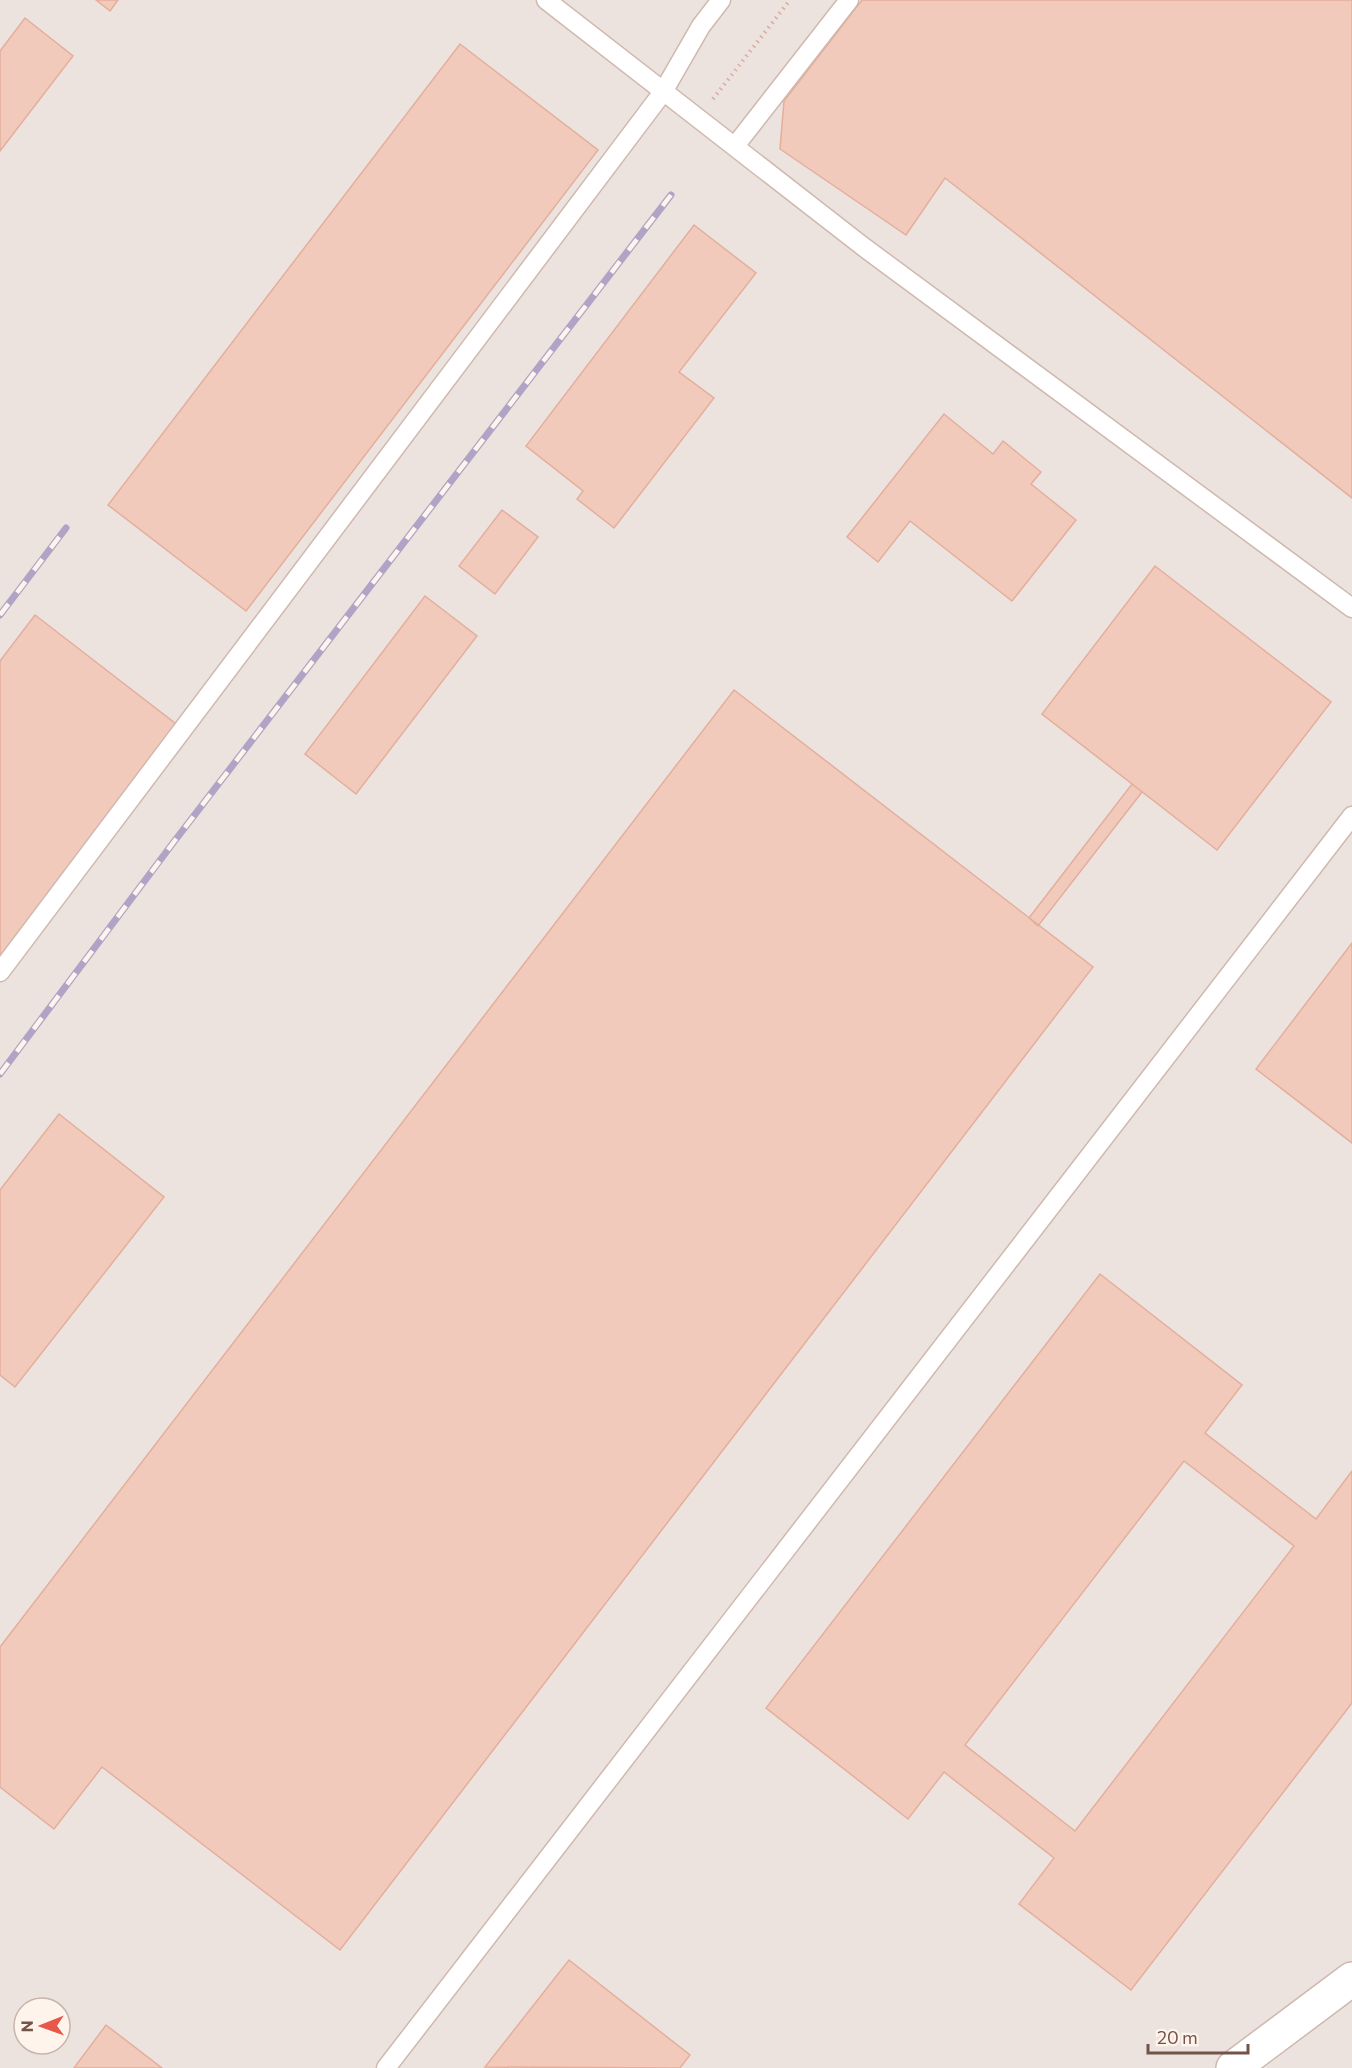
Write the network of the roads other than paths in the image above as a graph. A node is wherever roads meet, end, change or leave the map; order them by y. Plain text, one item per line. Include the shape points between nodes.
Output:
1 (546, 0) edge
2 (721, 0) edge
3 (849, 0) edge
4 (663, 92) junction
5 (735, 146) junction
6 (1352, 608) edge
7 (1352, 816) edge
8 (0, 972) edge
9 (1352, 1979) edge
10 (386, 2068) edge
11 (1233, 2068) edge

1 - 4 lane
2 - 4 lane via 701,26
3 - 5 lane
4 - 5 lane
4 - 8 lane
5 - 6 lane via 865,248
7 - 10 lane
9 - 11 street

